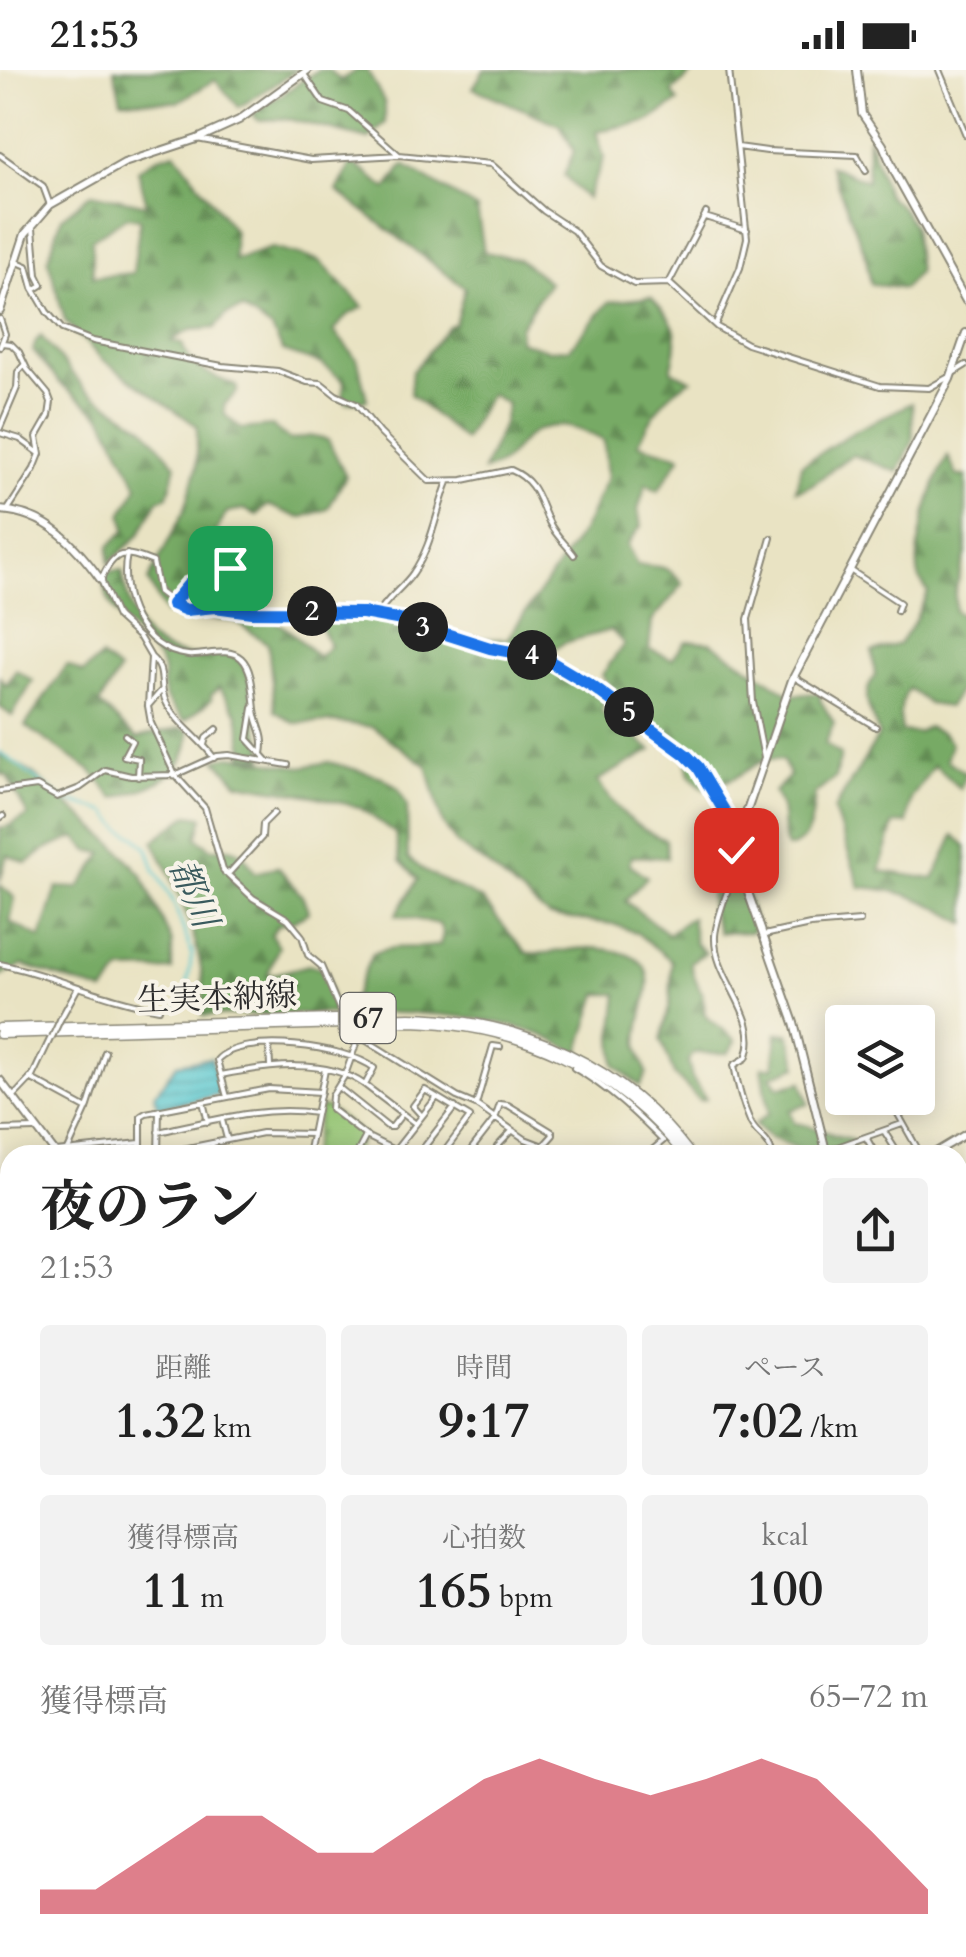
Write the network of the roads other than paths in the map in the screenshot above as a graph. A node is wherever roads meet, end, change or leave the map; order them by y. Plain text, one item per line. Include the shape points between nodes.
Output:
1 (728, 70) edge
2 (857, 70) edge
3 (939, 70) edge
4 (306, 72) edge
5 (966, 135) edge
6 (197, 140) junction
7 (738, 146) junction
8 (0, 155) edge
9 (400, 155) junction
10 (866, 171) dead end
11 (50, 205) junction
12 (32, 225) junction
13 (746, 230) junction
14 (16, 262) junction
15 (669, 283) junction
16 (34, 290) junction
17 (966, 301) edge
18 (0, 311) edge
19 (0, 319) edge
20 (716, 326) junction
21 (966, 333) edge
22 (2, 345) edge
23 (24, 364) junction
24 (966, 365) edge
25 (952, 375) junction
26 (0, 431) edge
27 (40, 454) junction
28 (448, 481) junction
29 (3, 509) edge
30 (771, 538) dead end
31 (128, 552) junction
32 (574, 555) dead end
33 (230, 568) dead end
34 (850, 570) junction
35 (207, 573) junction
36 (101, 580) junction
37 (201, 580) junction
38 (218, 582) dead end
39 (208, 586) dead end
40 (897, 587) dead end
41 (892, 596) junction
42 (172, 604) junction
43 (897, 611) dead end
44 (377, 616) junction
45 (151, 657) junction
46 (794, 676) junction
47 (162, 690) junction
48 (255, 702) junction
49 (148, 706) junction
50 (876, 728) dead end
51 (217, 729) dead end
52 (125, 734) dead end
53 (204, 745) junction
54 (262, 754) junction
55 (214, 758) junction
56 (764, 758) junction
57 (267, 760) junction
58 (288, 765) dead end
59 (138, 776) junction
60 (175, 776) junction
61 (0, 790) edge
62 (274, 813) dead end
63 (738, 834) junction
64 (738, 862) junction
65 (225, 873) junction
66 (860, 922) dead end
67 (764, 935) junction
68 (0, 964) edge
69 (78, 988) junction
70 (159, 1008) dead end
71 (0, 1031) edge
72 (358, 1036) junction
73 (270, 1046) junction
74 (500, 1047) dead end
75 (105, 1052) dead end
76 (352, 1055) junction
77 (270, 1066) junction
78 (574, 1068) dead end
79 (325, 1070) junction
80 (222, 1075) junction
81 (345, 1075) junction
82 (30, 1078) junction
83 (2, 1084) edge
84 (365, 1085) junction
85 (338, 1087) junction
86 (320, 1092) junction
87 (14, 1096) junction
88 (227, 1097) junction
89 (437, 1098) junction
90 (203, 1102) junction
91 (476, 1105) junction
92 (455, 1107) junction
93 (87, 1109) junction
94 (160, 1110) junction
95 (316, 1113) junction
96 (402, 1114) junction
97 (898, 1115) edge
98 (422, 1116) junction
99 (495, 1119) junction
100 (222, 1120) junction
101 (208, 1122) junction
102 (416, 1124) junction
103 (902, 1124) junction
104 (39, 1129) junction
105 (0, 1130) edge
106 (512, 1130) junction
107 (884, 1131) junction
108 (158, 1132) junction
109 (312, 1134) junction
110 (366, 1136) junction
111 (867, 1138) junction
112 (227, 1140) junction
113 (140, 1143) joint
114 (212, 1143) joint
115 (51, 1145) edge
116 (70, 1145) edge
117 (119, 1145) edge
118 (158, 1145) edge
119 (203, 1145) edge
120 (310, 1145) edge
121 (362, 1145) edge
122 (385, 1145) edge
123 (400, 1145) edge
124 (426, 1145) edge
125 (450, 1145) edge
126 (475, 1145) edge
127 (500, 1145) edge
128 (539, 1145) edge
129 (545, 1145) edge
130 (659, 1145) edge
131 (680, 1145) edge
132 (770, 1145) edge
133 (825, 1145) edge
134 (848, 1145) edge
135 (871, 1145) edge
136 (892, 1145) edge
137 (915, 1145) edge

1 - 7 street
2 - 17 street via 862,114
3 - 5 street
4 - 6 street
4 - 9 street via 323,102 348,112
6 - 9 street via 312,160
6 - 11 street via 124,163
7 - 10 street via 857,155
7 - 13 street
8 - 11 street via 43,186
9 - 15 street via 491,164 574,231 601,266 634,284
11 - 12 street
12 - 14 street
12 - 16 street via 42,285
13 - 15 street via 705,215
13 - 20 street via 740,268
14 - 16 street via 27,266
14 - 18 street
15 - 20 street
16 - 28 street via 62,329 93,341 321,383 356,404 425,480
19 - 22 street
20 - 25 street via 747,344 868,383 929,388
21 - 25 street
22 - 23 street via 15,346
23 - 26 street
23 - 27 street via 50,398 37,437
24 - 25 street
25 - 34 street
26 - 27 street
27 - 29 street
28 - 32 street via 518,473 532,484
28 - 44 street via 416,568
29 - 36 street via 48,524
30 - 56 street via 748,619
31 - 36 street via 116,557
31 - 42 street via 153,562 159,592
31 - 48 street via 130,610 152,640 182,654 239,657
33 - 35 street via 219,558
34 - 41 street
34 - 46 street
35 - 37 street
35 - 38 street
36 - 45 street via 118,617
37 - 39 street
37 - 42 street
40 - 41 street
41 - 43 street via 900,603
42 - 44 street via 186,610
44 - 63 street via 544,658 593,687 698,767
45 - 47 street via 161,670
45 - 49 street
46 - 50 street
46 - 56 street
47 - 49 street
47 - 53 street via 169,708
48 - 54 street via 265,738
48 - 54 street via 248,739
49 - 60 street
51 - 53 street
52 - 59 street via 132,741 124,756 139,760
53 - 55 street
54 - 57 street
55 - 57 street
55 - 60 street
56 - 63 street
57 - 58 street
59 - 60 street
59 - 61 street via 105,770 57,797 38,786
60 - 65 street via 205,808
62 - 65 street via 262,836
63 - 64 street
64 - 67 street
64 - 132 street via 715,935 750,1041 746,1058 734,1065 736,1077 750,1122
65 - 72 street, bridge via 302,936 340,1013 342,1036
66 - 67 street
67 - 133 street
68 - 69 street
69 - 70 street
69 - 82 street, bridge
71 - 131 main road, 生実本納線 / 67 via 410,1016 478,1022 550,1044 599,1069 656,1114
72 - 76 street
72 - 91 street
73 - 76 street
73 - 77 street
73 - 80 street via 222,1054
74 - 91 street via 493,1046
75 - 93 street
76 - 81 street
76 - 84 street via 374,1068
77 - 79 street
77 - 80 street
78 - 130 street via 650,1124
79 - 81 street
79 - 86 street
80 - 88 street
81 - 84 street
81 - 85 street
82 - 87 street
82 - 93 street
83 - 87 street
84 - 96 street
85 - 96 street via 388,1127
85 - 110 street via 330,1109
86 - 88 street
86 - 95 street
87 - 104 street
88 - 90 street
89 - 92 street
89 - 98 street
89 - 98 street via 421,1092 413,1108
90 - 94 street
90 - 101 street
91 - 99 street
92 - 124 street
92 - 125 street via 470,1119
93 - 116 street
94 - 108 street
94 - 113 street via 141,1116
95 - 100 street via 280,1110
95 - 109 street
96 - 102 street
97 - 103 street
98 - 102 street
99 - 106 street
99 - 126 street
99 - 129 street via 500,1104 508,1106 552,1132
100 - 101 street
100 - 112 street
101 - 108 street
102 - 123 street
103 - 107 street
103 - 137 street
104 - 105 street
104 - 115 street
106 - 127 street
106 - 128 street
107 - 111 street
107 - 136 street
108 - 118 street
109 - 112 street
109 - 120 street
110 - 121 street
110 - 122 street
111 - 134 street
111 - 135 street
112 - 114 street
113 - 117 street
114 - 119 street

